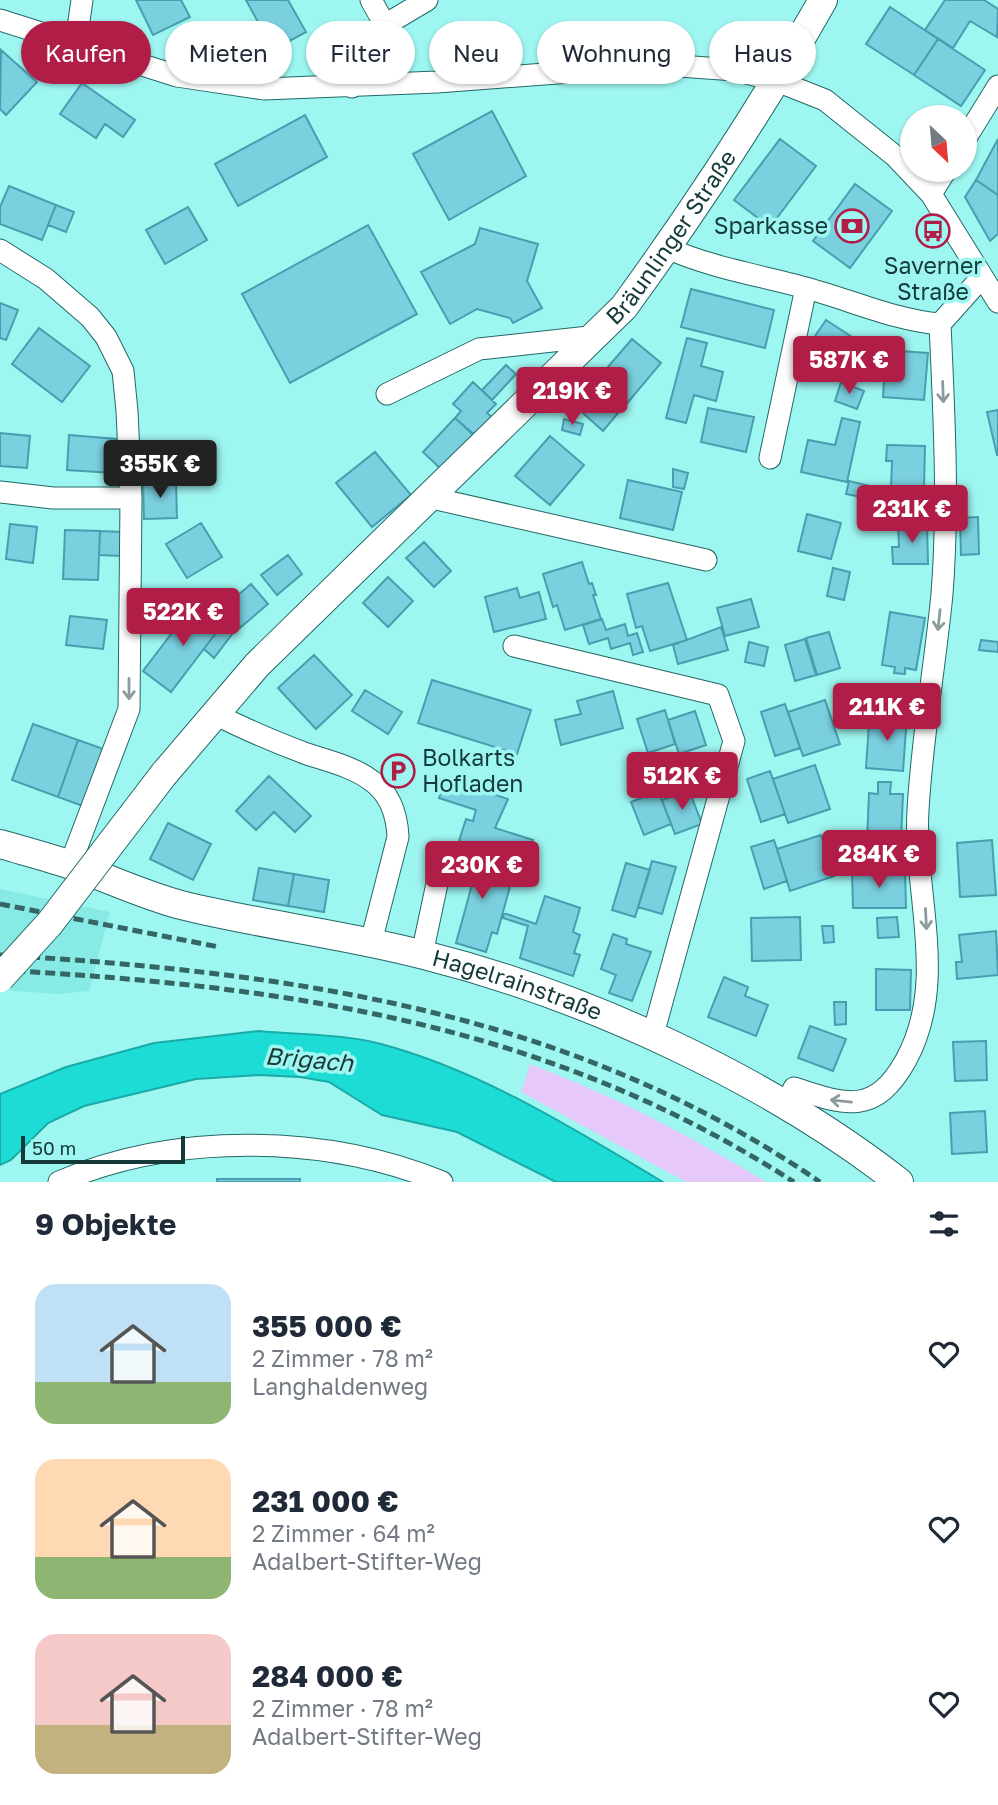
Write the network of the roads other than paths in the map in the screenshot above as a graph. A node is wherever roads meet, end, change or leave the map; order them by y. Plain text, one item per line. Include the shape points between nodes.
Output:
1 (82, 0) edge
2 (371, 0) edge
3 (823, 0) edge
4 (429, 1) edge
5 (0, 20) edge
6 (79, 21) edge
7 (383, 21) edge
8 (392, 21) edge
9 (811, 21) edge
10 (21, 26) edge
11 (151, 67) edge
12 (709, 68) edge
13 (354, 84) edge
14 (775, 84) edge
15 (785, 84) edge
16 (998, 86) edge
17 (352, 87) junction
18 (977, 120) edge
19 (938, 182) edge
20 (931, 194) junction
21 (667, 248) junction
22 (0, 250) edge
23 (982, 276) junction
24 (806, 288) junction
25 (998, 302) edge
26 (940, 324) junction
27 (598, 336) junction
28 (387, 394) dead end
29 (770, 458) dead end
30 (0, 492) edge
31 (131, 498) junction
32 (432, 498) junction
33 (706, 561) dead end
34 (514, 646) dead end
35 (214, 713) junction
36 (0, 844) edge
37 (71, 865) junction
38 (438, 879) dead end
39 (371, 942) junction
40 (422, 954) junction
41 (0, 978) edge
42 (652, 1038) junction
43 (786, 1105) junction
44 (59, 1182) edge
45 (442, 1182) edge
46 (899, 1182) edge

1 - 6 street
2 - 7 street
3 - 9 main road, Bräunlinger Straße
4 - 8 street
5 - 10 street
11 - 17 street via 177,76 264,89
12 - 17 street via 665,65
13 - 17 street
14 - 21 main road, Bräunlinger Straße
15 - 20 street via 825,100 846,115
16 - 18 street
19 - 20 street
20 - 23 street
21 - 24 street via 696,261
21 - 27 main road, Bräunlinger Straße
22 - 31 street via 46,279 106,337 123,371
23 - 25 street
23 - 26 street
24 - 26 street via 915,322
24 - 29 street
26 -> 43 street via 946,473 942,592 918,812 928,991 906,1061 886,1086 864,1101 839,1103 794,1088
27 - 28 street via 479,349
27 - 32 main road, Bräunlinger Straße
30 - 31 street via 54,498
31 -> 37 street via 129,709
32 - 33 street
32 - 35 main road, Bräunlinger Straße via 287,636
34 - 42 street via 718,695 734,741
35 - 39 street via 250,733 372,780 389,798 398,820 398,836
35 - 41 main road, Bräunlinger Straße, bridge via 50,923
36 - 37 main road, Hagelrainstraße
37 - 39 main road, Hagelrainstraße via 176,904
38 - 40 street
39 - 40 main road, Hagelrainstraße
40 - 42 main road, Hagelrainstraße via 553,996
42 - 43 main road, Hagelrainstraße
43 - 46 main road, Hagelrainstraße via 849,1143
44 - 45 street via 147,1154 235,1147 300,1149 370,1160

